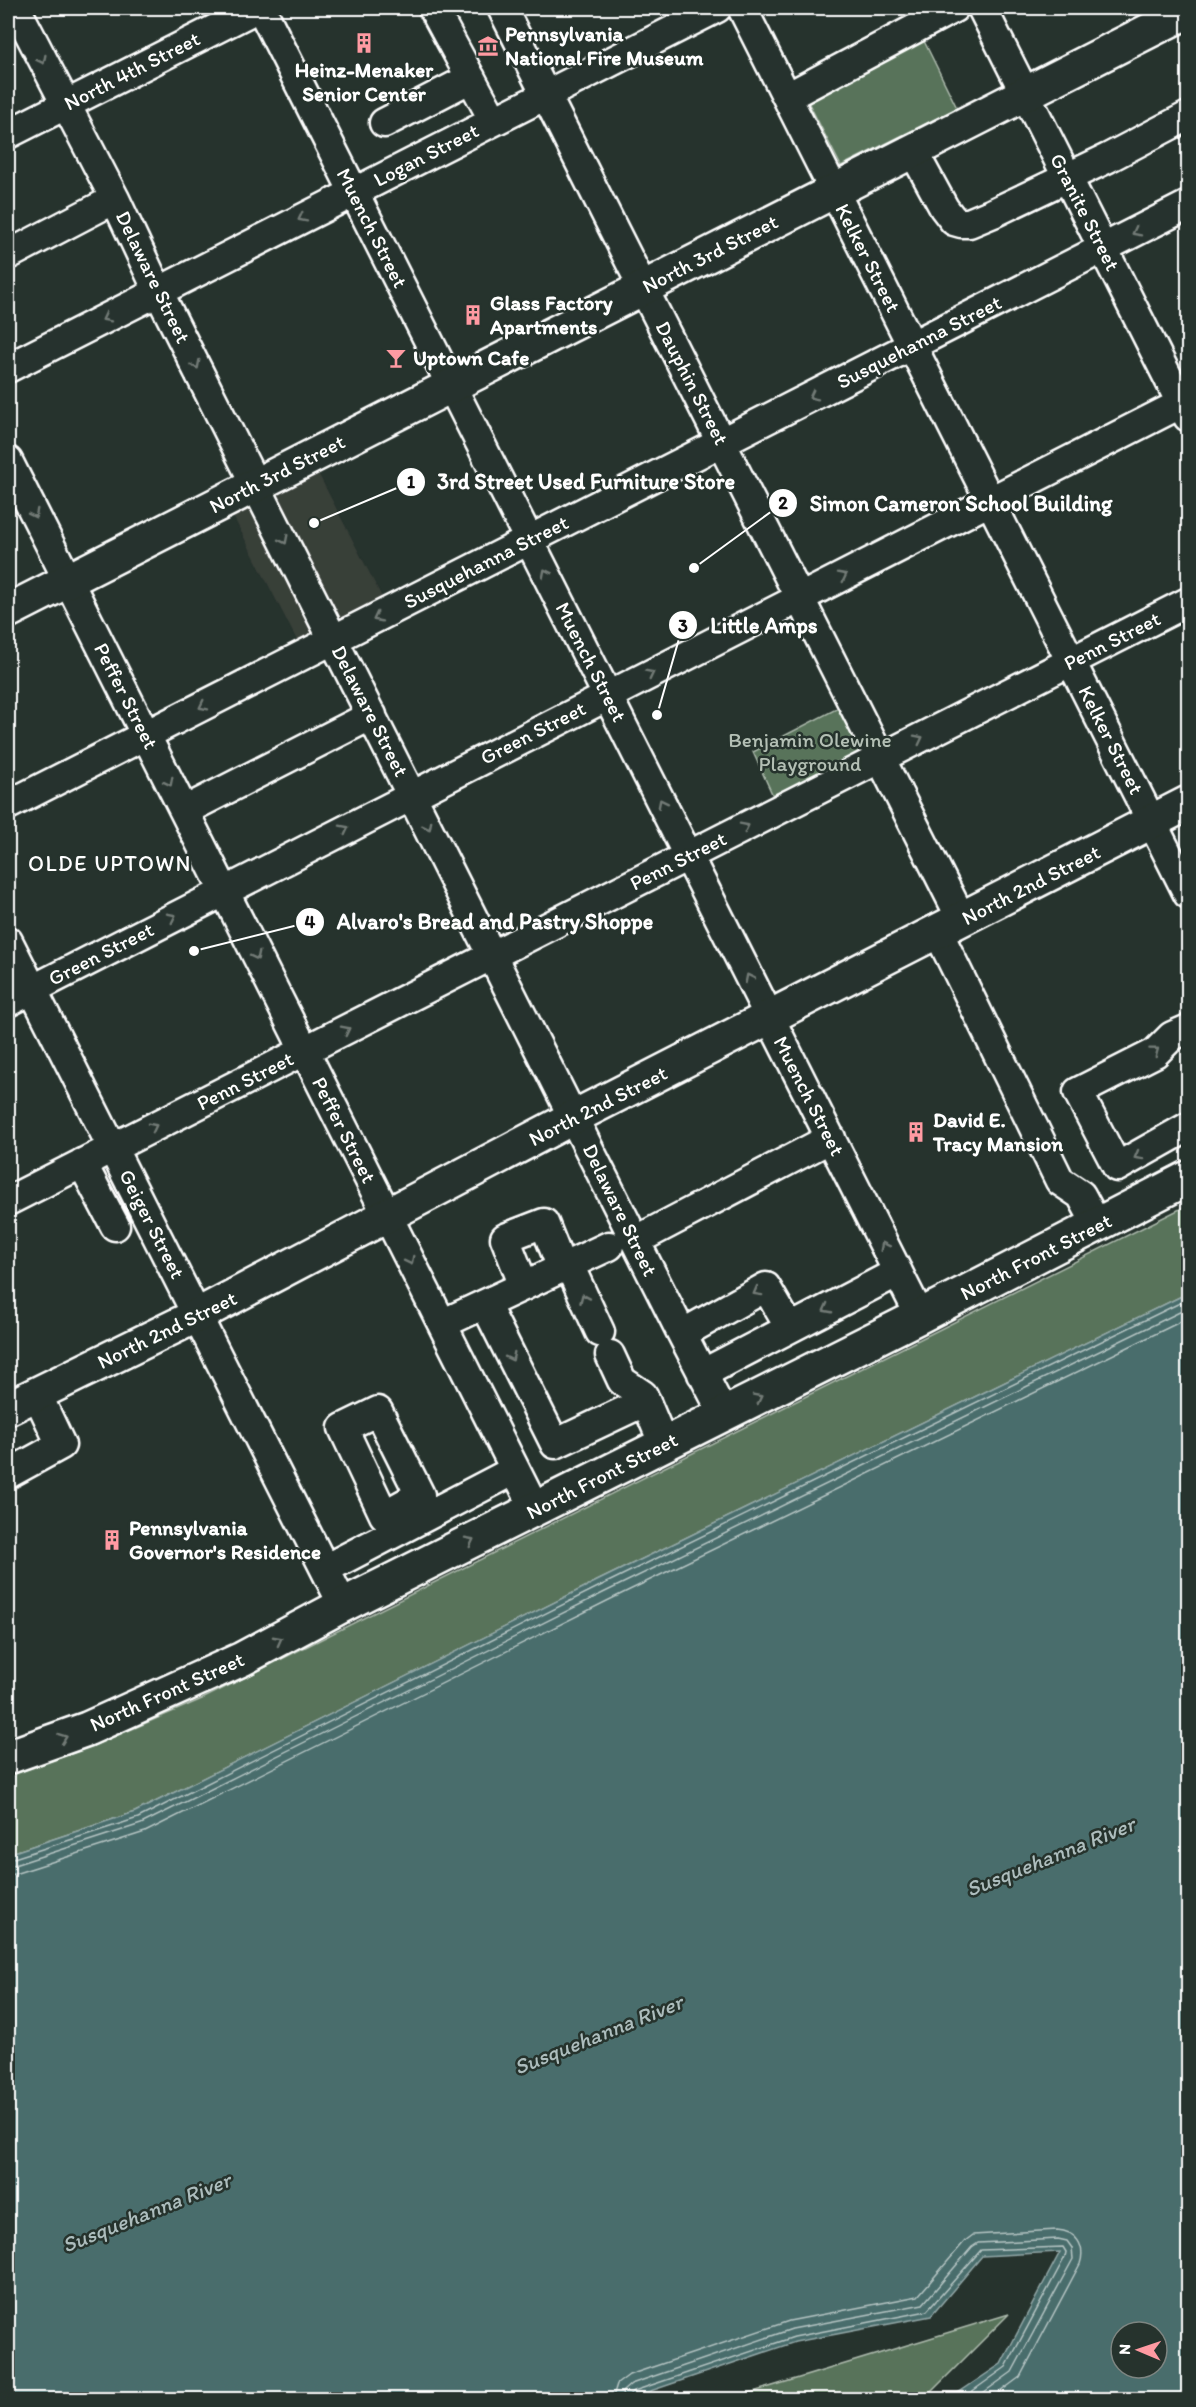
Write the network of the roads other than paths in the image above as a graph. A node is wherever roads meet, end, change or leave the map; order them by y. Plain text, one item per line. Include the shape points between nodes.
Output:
1 (16, 8) edge
2 (259, 8) edge
3 (434, 8) edge
4 (502, 8) edge
5 (717, 8) edge
6 (742, 8) edge
7 (954, 8) edge
8 (982, 8) edge
9 (1188, 11) edge
10 (471, 78) junction
11 (546, 94) junction
12 (1026, 94) junction
13 (787, 97) junction
14 (64, 105) junction
15 (1188, 116) edge
16 (494, 121) junction
17 (384, 123) dead end
18 (8, 134) edge
19 (913, 151) junction
20 (1068, 177) junction
21 (835, 191) junction
22 (354, 192) junction
23 (115, 199) junction
24 (1188, 205) edge
25 (1104, 248) junction
26 (8, 255) edge
27 (644, 288) junction
28 (158, 291) junction
29 (912, 345) junction
30 (8, 368) edge
31 (452, 386) junction
32 (1186, 407) edge
33 (722, 442) junction
34 (8, 461) edge
35 (256, 485) junction
36 (991, 501) junction
37 (529, 540) junction
38 (68, 581) junction
39 (800, 598) junction
40 (1188, 602) edge
41 (8, 611) edge
42 (334, 639) junction
43 (1072, 661) junction
44 (607, 696) junction
45 (372, 715) junction
46 (145, 735) junction
47 (880, 758) junction
48 (412, 795) junction
49 (1188, 803) edge
50 (8, 805) edge
51 (184, 811) junction
52 (1152, 822) junction
53 (688, 856) junction
54 (224, 891) junction
55 (1188, 894) edge
56 (950, 926) junction
57 (8, 941) edge
58 (493, 955) junction
59 (19, 996) edge
60 (770, 1018) junction
61 (1188, 1029) edge
62 (304, 1051) junction
63 (574, 1117) junction
64 (1188, 1127) edge
65 (831, 1138) junction
66 (113, 1147) junction
67 (82, 1163) junction
68 (1188, 1178) edge
69 (8, 1201) edge
70 (388, 1217) junction
71 (1097, 1225) junction
72 (115, 1226) dead end
73 (622, 1243) junction
74 (566, 1266) junction
75 (898, 1272) junction
76 (524, 1286) junction
77 (485, 1304) junction
78 (198, 1315) junction
79 (920, 1316) junction
80 (442, 1324) junction
81 (790, 1328) junction
82 (682, 1334) junction
83 (702, 1374) junction
84 (36, 1394) junction
85 (646, 1401) junction
86 (8, 1408) edge
87 (724, 1415) junction
88 (664, 1445) junction
89 (515, 1470) junction
90 (8, 1474) edge
91 (535, 1509) junction
92 (404, 1510) junction
93 (426, 1563) junction
94 (325, 1569) junction
95 (343, 1605) junction
96 (8, 1757) edge

1 -> 14 street, Delaware Street
2 - 14 street, North 4th Street
2 - 22 street, Muench Street
3 - 10 street
4 - 11 street, Dauphin Street
5 - 11 street, Logan Street
6 - 13 street, Kelker Street
7 - 13 street
8 - 12 street, Granite Street
9 - 12 main road, North 3rd Street
10 - 16 street
10 - 17 street
11 - 16 street, Logan Street
11 - 27 street, Dauphin Street
12 - 19 main road, North 3rd Street
12 - 20 street, Granite Street
13 - 21 street, Kelker Street
14 - 18 street, North 4th Street
14 - 23 street, Delaware Street
15 - 20 street
16 - 22 street, Logan Street
19 - 20 street via 944,208 961,223 993,213
19 - 21 main road, North 3rd Street
20 - 25 street, Granite Street
21 - 27 main road, North 3rd Street
21 - 29 street, Kelker Street
22 -> 28 street, Logan Street
22 - 31 street, Muench Street
23 - 26 street
23 - 28 street, Delaware Street
24 -> 25 street, Susquehanna Street
25 - 29 street, Susquehanna Street
25 - 32 street, Granite Street
27 - 31 main road, North 3rd Street
27 - 33 street, Dauphin Street
28 -> 30 street, Logan Street
28 -> 35 street, Delaware Street
29 -> 33 street, Susquehanna Street
29 - 36 street, Kelker Street
31 - 35 main road, North 3rd Street
31 - 37 street, Muench Street
32 - 36 street, Green Street
33 - 37 street, Susquehanna Street
33 - 39 street, Dauphin Street
34 -> 38 street, Peffer Street
35 - 38 main road, North 3rd Street
35 -> 42 street, Delaware Street
39 -> 36 street, Green Street
36 - 43 street, Kelker Street
37 -> 42 street, Susquehanna Street
44 -> 37 street, Muench Street
38 - 41 main road, North 3rd Street
38 - 46 street, Peffer Street
44 -> 39 street, Green Street
39 - 47 street, Dauphin Street
40 - 43 street, Penn Street
42 - 45 street, Delaware Street
42 -> 46 street, Susquehanna Street
47 -> 43 street, Penn Street
43 - 52 street, Kelker Street
44 - 48 street, Green Street
53 -> 44 street, Muench Street
45 - 48 street, Delaware Street
45 - 51 street
46 - 50 street, Susquehanna Street
46 -> 51 street, Peffer Street
53 -> 47 street, Penn Street
47 - 56 street, Dauphin Street
54 -> 48 street, Green Street
48 -> 58 street, Delaware Street
49 - 52 main road, North 2nd Street
51 - 54 street, Peffer Street
52 - 55 street, Kelker Street
52 - 56 main road, North 2nd Street
53 - 58 street, Penn Street
60 -> 53 street, Muench Street
59 -> 54 street, Green Street
54 -> 62 street, Peffer Street
56 - 60 main road, North 2nd Street
56 - 71 street, Dauphin Street via 1060,1181 1081,1195
57 - 59 street, Geiger Street
62 -> 58 street, Penn Street
58 - 63 street, Delaware Street
59 - 66 street, Geiger Street
60 - 63 main road, North 2nd Street
60 - 65 street, Muench Street
64 -> 61 street via 1117,1167 1078,1092 1155,1053 1172,1036
66 -> 62 street, Penn Street
62 - 70 street, Peffer Street
63 - 70 main road, North 2nd Street
63 - 73 street, Delaware Street
65 - 73 street
75 -> 65 street, Muench Street
66 - 67 street, Penn Street
66 - 78 street, Geiger Street
67 - 69 street, Penn Street
67 - 72 street
68 - 71 main road, North Front Street
70 - 78 main road, North 2nd Street
70 -> 80 street, Peffer Street
71 - 79 main road, North Front Street
73 - 74 street
73 - 82 street, Delaware Street
74 - 76 street
74 - 76 street via 544,1223 505,1238
85 -> 74 street via 622,1381
75 - 79 street, Muench Street
75 -> 81 street
76 - 77 street
77 - 80 street
77 -> 85 street via 555,1444
78 - 84 main road, North 2nd Street
78 - 94 street, Geiger Street
87 -> 79 main road, North Front Street
80 - 89 street, Peffer Street
81 -> 82 street via 766,1287
81 - 83 street
82 - 83 street, Delaware Street
83 - 87 street, Delaware Street
84 - 86 main road, North 2nd Street
84 - 90 street via 60,1445
85 - 88 street
87 - 88 main road, North Front Street
88 - 91 main road, North Front Street
89 - 91 street, Peffer Street
89 - 92 street
93 -> 91 main road, North Front Street
92 - 92 street via 378,1411 343,1428
92 - 93 street
92 - 94 street
93 - 95 main road, North Front Street
94 - 95 street, Geiger Street
96 -> 95 main road, North Front Street via 87,1729 242,1659

